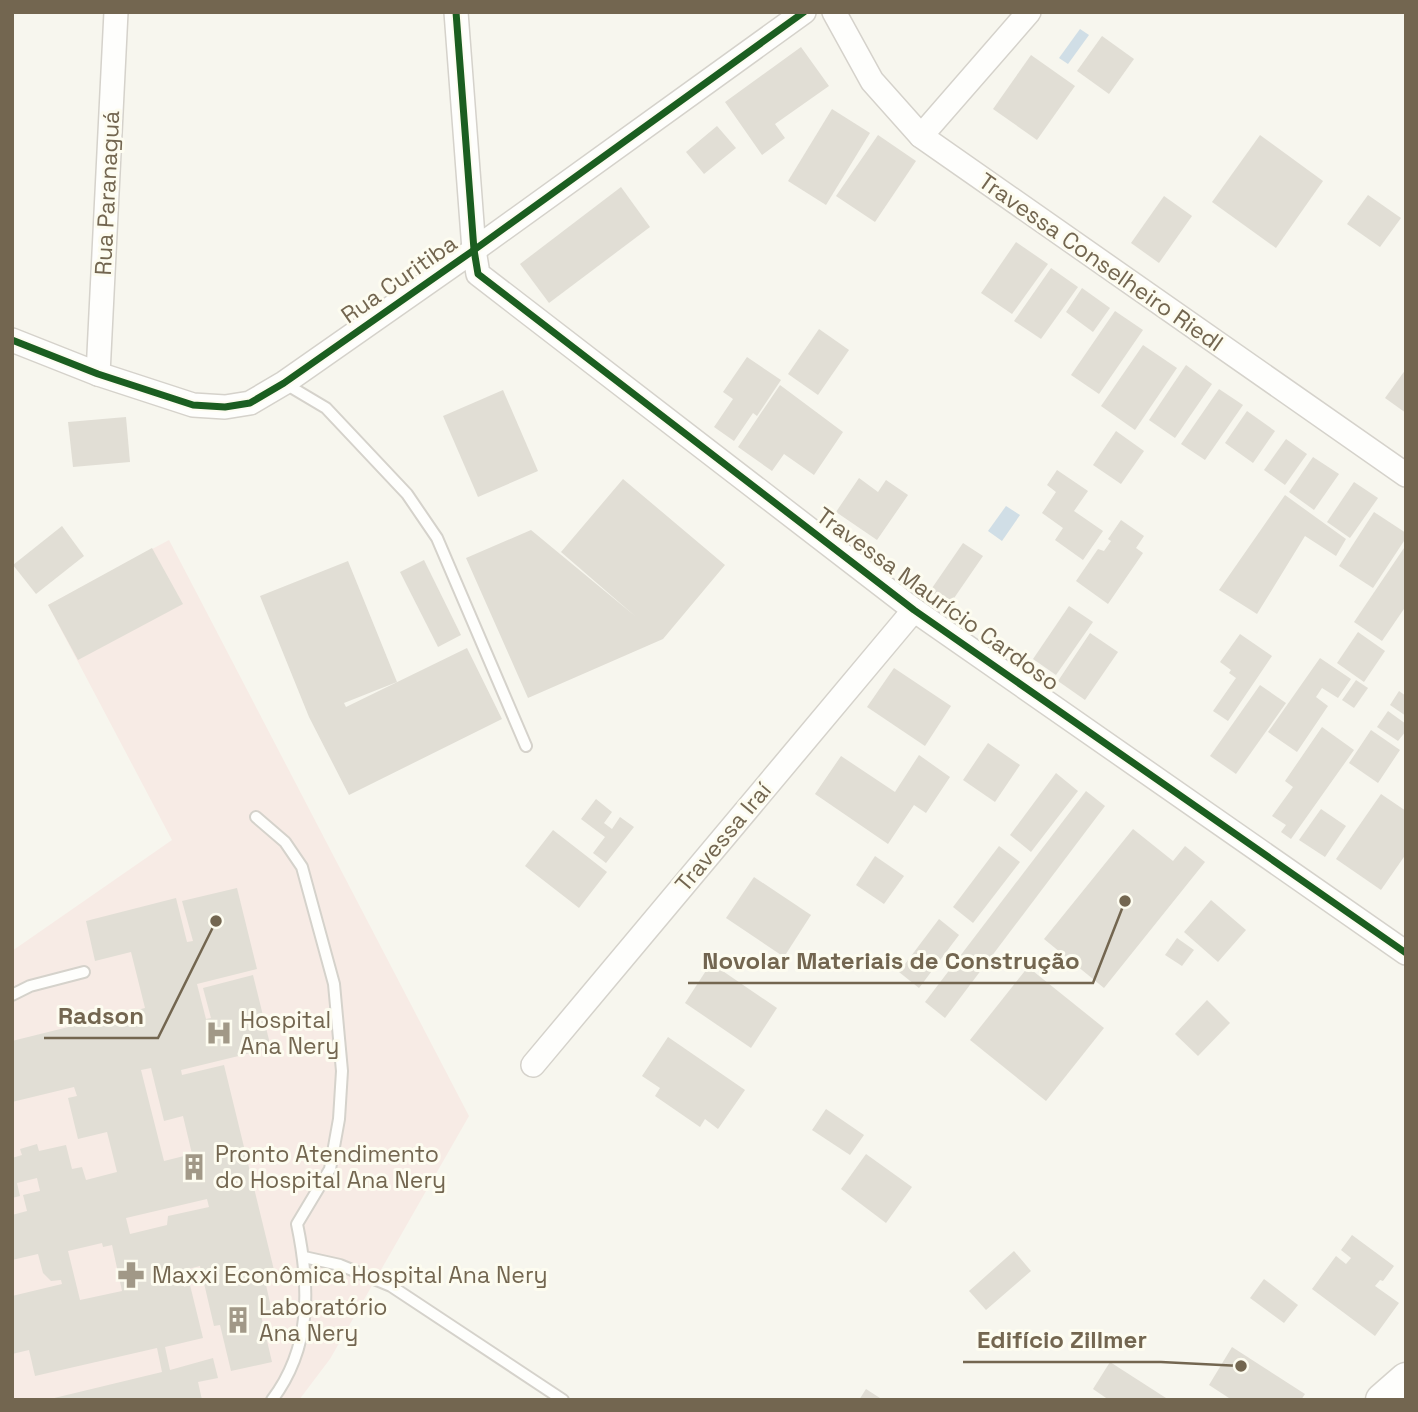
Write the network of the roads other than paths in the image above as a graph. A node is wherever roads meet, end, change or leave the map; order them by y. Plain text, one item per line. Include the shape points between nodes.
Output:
1 (116, 12) edge
2 (456, 12) edge
3 (804, 12) edge
4 (834, 12) edge
5 (1021, 16) edge
6 (921, 136) junction
7 (474, 250) junction
8 (12, 340) edge
9 (98, 374) junction
10 (284, 383) junction
11 (1406, 475) edge
12 (914, 610) junction
13 (526, 746) dead end
14 (256, 817) dead end
15 (1406, 953) edge
16 (84, 972) dead end
17 (12, 995) edge
18 (533, 1065) dead end
19 (304, 1257) junction
20 (1406, 1379) edge
21 (272, 1400) edge
22 (563, 1400) edge
23 (1382, 1400) edge

1 - 9 street, Rua Paranaguá
2 - 7 street, Travessa Maurício Cardoso
3 - 7 street, Rua Curitiba
4 - 6 street, Travessa Conselheiro Riedl via 872,81
5 - 6 street
6 - 11 street, Travessa Conselheiro Riedl
7 - 10 street, Rua Curitiba
7 - 12 street, Travessa Maurício Cardoso via 478,274 490,285
8 - 9 street, Rua Curitiba
9 - 10 street, Rua Curitiba via 193,405 225,408 250,403
10 - 13 lane via 326,408 407,494 437,538
12 - 15 street, Travessa Maurício Cardoso
12 - 18 street, Travessa Iraí
14 - 19 lane via 285,842 302,867 334,984 342,1071 339,1119 330,1168 297,1224
16 - 17 lane
19 - 21 lane via 304,1327 296,1356
19 - 22 lane via 340,1265 391,1286
20 - 23 street

